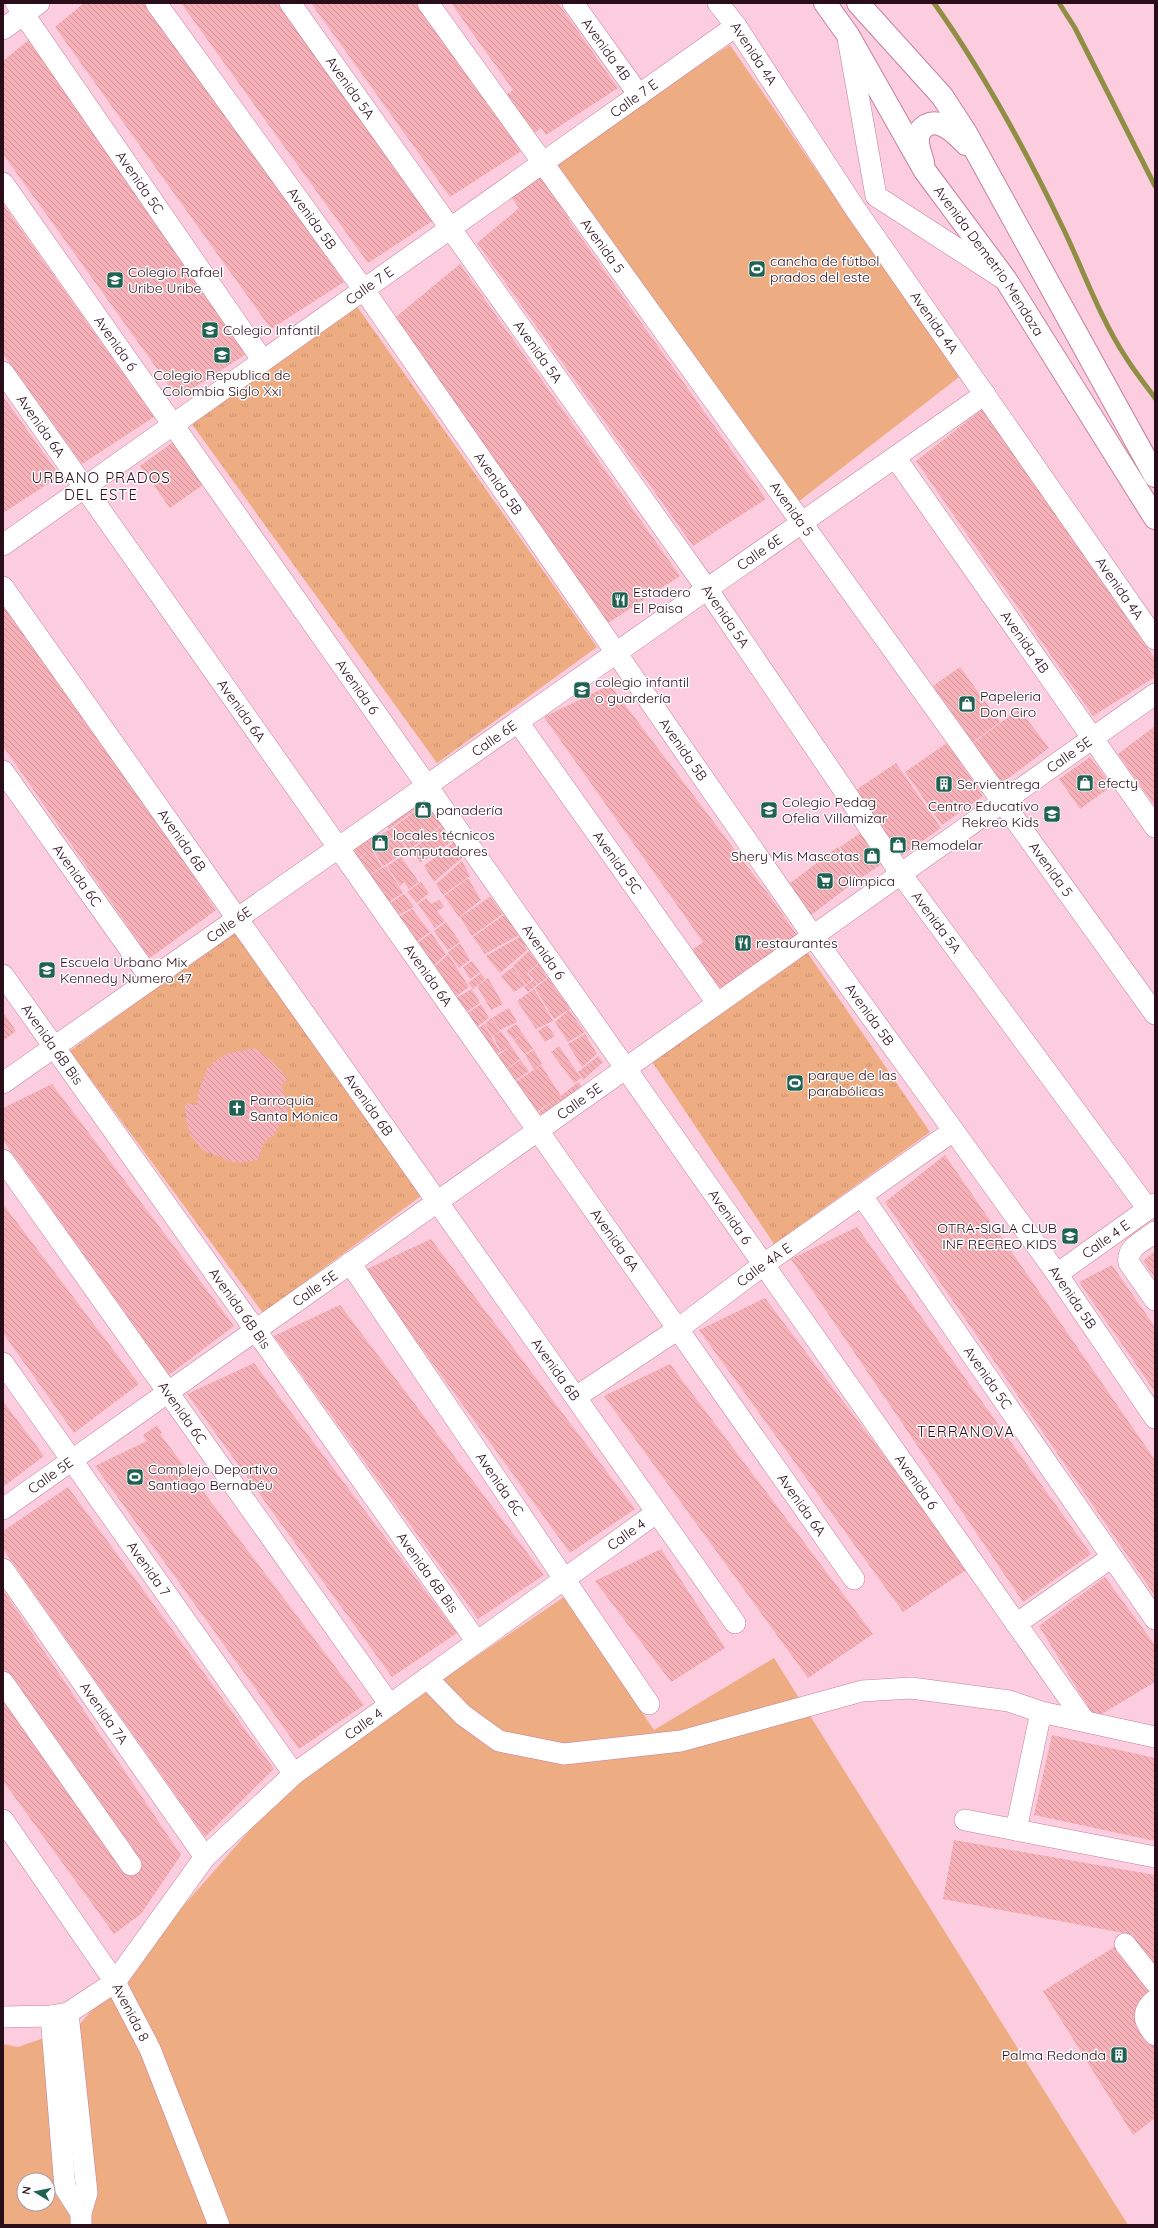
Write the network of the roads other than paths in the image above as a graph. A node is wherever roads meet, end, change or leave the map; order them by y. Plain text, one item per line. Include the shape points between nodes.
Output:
1 (156, 3) edge
2 (290, 3) edge
3 (428, 3) edge
4 (574, 3) edge
5 (718, 3) edge
6 (825, 3) edge
7 (858, 3) edge
8 (26, 7) edge
9 (736, 26) junction
10 (3, 29) edge
11 (848, 35) junction
12 (639, 95) junction
13 (979, 156) junction
14 (543, 162) junction
15 (925, 171) junction
16 (3, 183) edge
17 (876, 196) junction
18 (856, 210) junction
19 (450, 228) junction
20 (1006, 280) junction
21 (364, 290) junction
22 (263, 361) junction
23 (3, 372) edge
24 (985, 394) junction
25 (173, 425) junction
26 (895, 457) junction
27 (1155, 476) edge
28 (84, 487) junction
29 (1155, 518) edge
30 (802, 522) junction
31 (3, 545) edge
32 (3, 587) edge
33 (707, 589) junction
34 (1155, 639) edge
35 (615, 653) junction
36 (1155, 694) edge
37 (518, 722) junction
38 (1092, 738) junction
39 (3, 771) edge
40 (426, 786) junction
41 (1002, 802) junction
42 (1155, 827) edge
43 (338, 847) junction
44 (901, 874) junction
45 (237, 918) junction
46 (813, 936) junction
47 (3, 975) edge
48 (151, 979) junction
49 (718, 1003) junction
50 (1155, 1014) edge
51 (54, 1047) junction
52 (625, 1068) junction
53 (3, 1083) edge
54 (538, 1130) junction
55 (953, 1132) junction
56 (3, 1160) edge
57 (862, 1196) junction
58 (437, 1202) junction
59 (1151, 1207) edge
60 (1155, 1232) edge
61 (350, 1264) junction
62 (763, 1265) junction
63 (1057, 1274) junction
64 (1155, 1300) edge
65 (678, 1329) junction
66 (255, 1330) junction
67 (3, 1363) edge
68 (168, 1392) junction
69 (576, 1397) junction
70 (1155, 1418) edge
71 (72, 1460) junction
72 (3, 1509) edge
73 (656, 1513) junction
74 (1112, 1557) junction
75 (3, 1569) edge
76 (564, 1579) junction
77 (854, 1579) dead end
78 (1155, 1619) edge
79 (735, 1623) dead end
80 (1016, 1624) junction
81 (477, 1642) junction
82 (427, 1678) junction
83 (3, 1682) edge
84 (649, 1704) dead end
85 (390, 1705) junction
86 (1041, 1712) junction
87 (1084, 1720) junction
88 (1155, 1737) edge
89 (294, 1774) junction
90 (3, 1820) edge
91 (965, 1820) dead end
92 (1016, 1830) junction
93 (205, 1857) junction
94 (1155, 1857) edge
95 (131, 1865) dead end
96 (1125, 1944) dead end
97 (1151, 1969) edge
98 (115, 1982) junction
99 (1155, 2000) edge
100 (60, 2015) junction
101 (3, 2017) edge
102 (1155, 2035) edge
103 (81, 2219) edge
104 (219, 2225) edge

1 - 21 street, Avenida 5B
2 - 19 street, Avenida 5A
3 - 14 street, Avenida 5
4 - 12 street, Avenida 4B
5 - 9 street, Avenida 4A
6 - 11 main road, Avenida Demetrio Mendoza
7 - 13 main road via 942,96
8 - 10 street
8 - 22 street, Avenida 5C
9 - 12 street, Calle 7 E
9 - 18 street, Avenida 4A
11 - 15 main road, Avenida Demetrio Mendoza
11 - 17 street
12 - 14 street, Calle 7 E
13 - 15 main road via 947,127 930,124 920,132 918,138
13 - 27 main road
14 - 19 street, Calle 7 E
14 - 30 street, Avenida 5
15 - 20 main road, Avenida Demetrio Mendoza
16 - 25 street, Avenida 6
17 - 18 street
17 - 20 street
18 - 24 street, Avenida 4A
19 - 21 street, Calle 7 E
19 - 33 street, Avenida 5A
20 - 29 main road, Avenida Demetrio Mendoza
21 - 22 street, Calle 7 E
21 - 35 street, Avenida 5B
22 - 25 street, Calle 7 E
23 - 28 street, Avenida 6A
24 - 26 street, Calle 6E
24 - 34 street, Avenida 4A
25 - 28 street, Calle 7 E
25 - 40 street, Avenida 6
26 - 30 street, Calle 6E
26 - 38 street, Avenida 4B
28 - 31 street, Calle 7 E
28 - 43 street, Avenida 6A
30 - 33 street, Calle 6E
30 - 41 street, Avenida 5
32 - 45 street, Avenida 6B
33 - 35 street, Calle 6E
33 - 44 street, Avenida 5A
35 - 37 street, Calle 6E
35 - 46 street, Avenida 5B
36 - 38 street, Calle 5E
37 - 40 street, Calle 6E
37 - 49 street, Avenida 5C
38 - 41 street, Calle 5E
38 - 42 street, Avenida 4B
39 - 48 street, Avenida 6C
40 - 43 street, Calle 6E
40 - 52 street, Avenida 6
41 - 44 street, Calle 5E
41 - 50 street, Avenida 5
43 - 45 street, Calle 6E
43 - 54 street, Avenida 6A
44 - 46 street, Calle 5E
44 - 59 street, Avenida 5A
45 - 48 street, Calle 6E
45 - 58 street, Avenida 6B
46 - 49 street, Calle 5E
46 - 55 street, Avenida 5B
47 - 51 street, Avenida 6B Bis
48 - 51 street, Calle 6E
49 - 52 street, Calle 5E
51 - 53 street, Calle 6E
51 - 66 street, Avenida 6B Bis
52 - 54 street, Calle 5E
52 - 62 street, Avenida 6
54 - 58 street, Calle 5E
54 - 65 street, Avenida 6A
55 - 57 street, Calle 4A E
55 - 63 street, Avenida 5B
56 - 68 street, Avenida 6C
57 - 62 street, Calle 4A E
57 - 74 street, Avenida 5C
58 - 61 street, Calle 5E
58 - 69 street, Avenida 6B
59 - 63 street, Calle 4 E
60 - 64 street via 1131,1250 1128,1257 1129,1263
61 - 66 street, Calle 5E
61 - 76 street, Avenida 6C
62 - 65 street, Calle 4A E
62 - 80 street, Avenida 6
63 - 70 street, Avenida 5B
65 - 69 street, Calle 4A E
65 - 77 street, Avenida 6A
66 - 68 street, Calle 5E
66 - 81 street, Avenida 6B Bis
67 - 71 street, Avenida 7
68 - 71 street, Calle 5E
68 - 85 street, Avenida 6C
69 - 73 street, Avenida 6B
71 - 72 street, Calle 5E
71 - 89 street, Avenida 7
73 - 76 street, Calle 4
73 - 79 street, Avenida 6B
74 - 78 street, Avenida 5C
74 - 80 street
75 - 93 street, Avenida 7A
76 - 81 street, Calle 4
76 - 84 street, Avenida 6C
80 - 87 street, Avenida 6
81 - 82 street, Calle 4
82 - 85 street, Calle 4
82 - 86 street via 463,1715 499,1741 564,1754 681,1741 862,1691 911,1688 1009,1701
83 - 95 street
85 - 89 street, Calle 4
86 - 87 street
86 - 92 street
87 - 88 street
89 - 93 street, Calle 4
90 - 98 street, Avenida 8
91 - 92 street
92 - 94 street
93 - 98 street, Calle 4
96 - 97 street
98 - 100 street
98 - 104 street, Avenida 8 via 150,2049
99 - 102 street via 1147,2006 1145,2016 1146,2024
100 - 101 street
100 - 103 street via 65,2188

